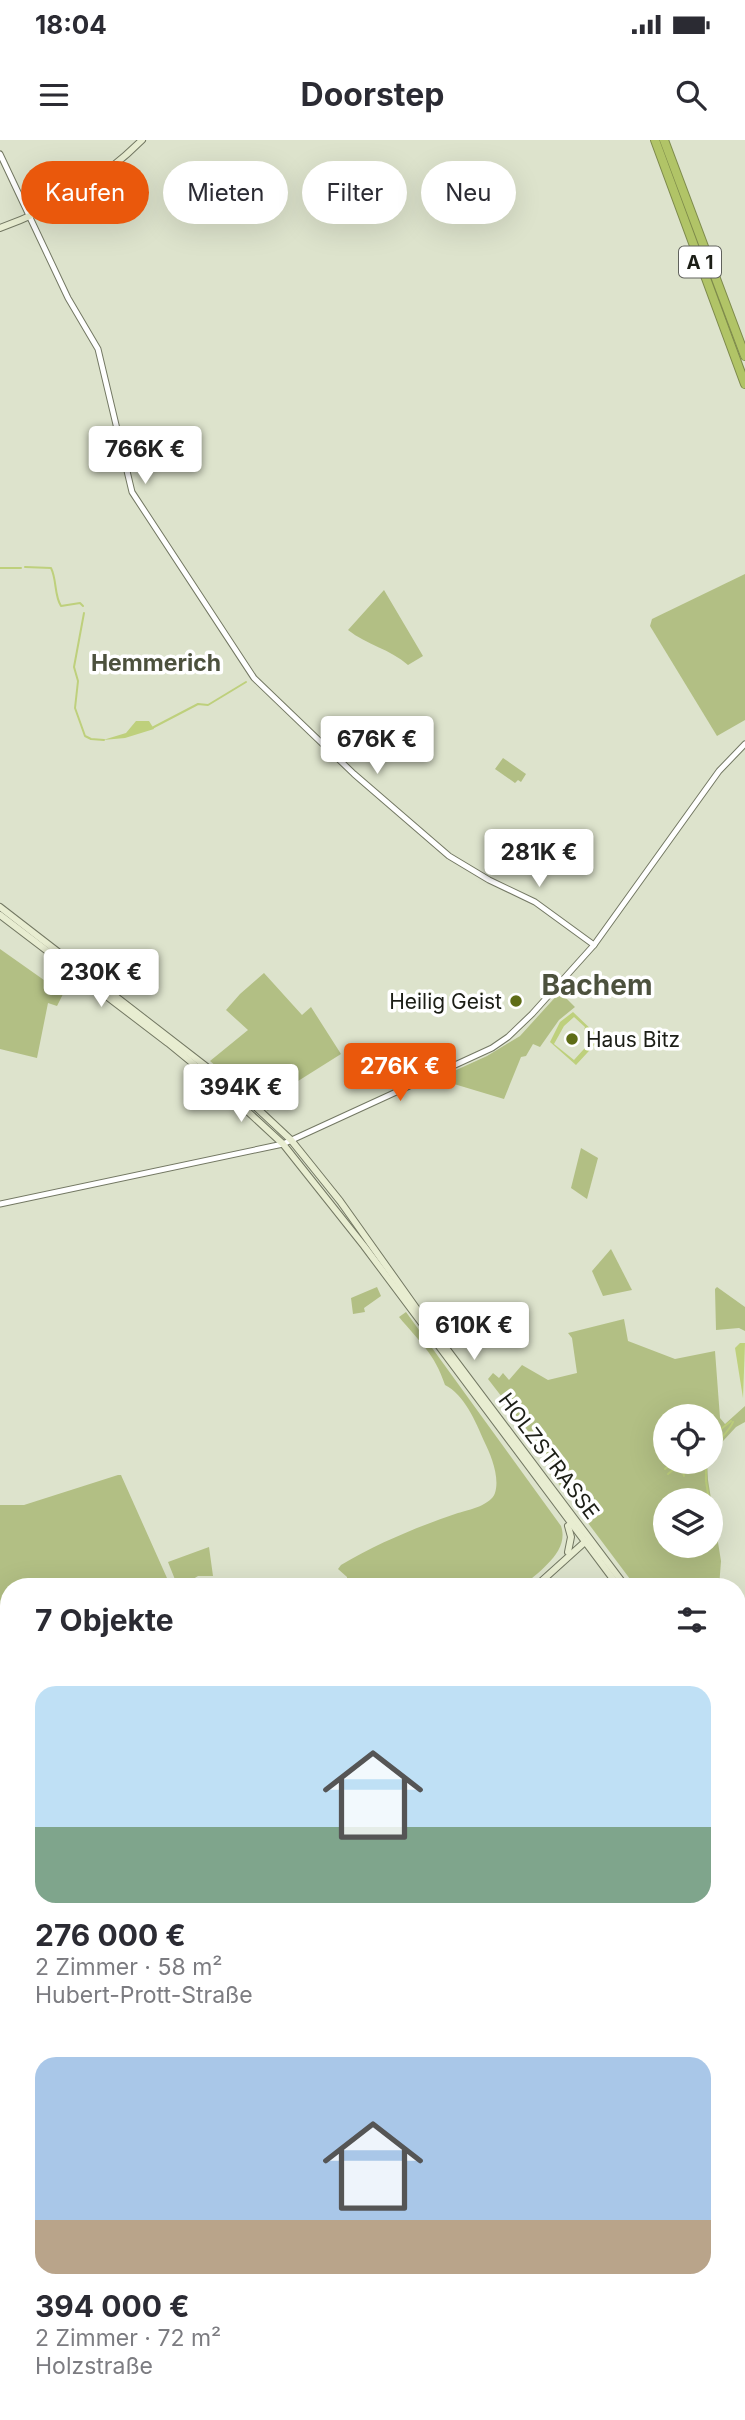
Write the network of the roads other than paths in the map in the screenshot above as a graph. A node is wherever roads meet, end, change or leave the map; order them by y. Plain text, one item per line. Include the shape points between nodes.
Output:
1 (142, 140) edge
2 (655, 140) edge
3 (664, 140) edge
4 (0, 154) edge
5 (116, 161) edge
6 (21, 196) edge
7 (21, 220) edge
8 (34, 224) edge
9 (0, 228) edge
10 (745, 356) edge
11 (745, 384) edge
12 (745, 744) edge
13 (0, 907) edge
14 (0, 915) edge
15 (594, 945) junction
16 (290, 1140) junction
17 (283, 1144) junction
18 (0, 1204) edge
19 (563, 1515) junction
20 (585, 1540) junction
21 (570, 1553) junction
22 (595, 1556) junction
23 (544, 1578) edge
24 (612, 1578) edge
25 (619, 1578) edge

1 - 5 main road
2 - 11 highway, A 1
3 - 10 highway, A 1
4 - 6 street
7 - 9 main road
8 - 15 street via 62,287 98,349 132,492 254,678 449,856 535,902
12 - 15 street via 719,771
13 - 16 main road, HOLZSTRASSE via 243,1095
14 - 17 main road, HOLZSTRASSE via 178,1051
15 - 16 street via 532,1014 492,1048
16 - 17 street
16 - 20 main road, HOLZSTRASSE via 340,1201
17 - 18 street
17 - 19 main road, HOLZSTRASSE
19 - 20 main road, HOLZSTRASSE
19 - 21 main road via 571,1537
20 - 21 main road
20 - 22 main road, HOLZSTRASSE
20 - 25 main road, HOLZSTRASSE
21 - 22 main road
21 - 23 main road
22 - 24 main road, HOLZSTRASSE

